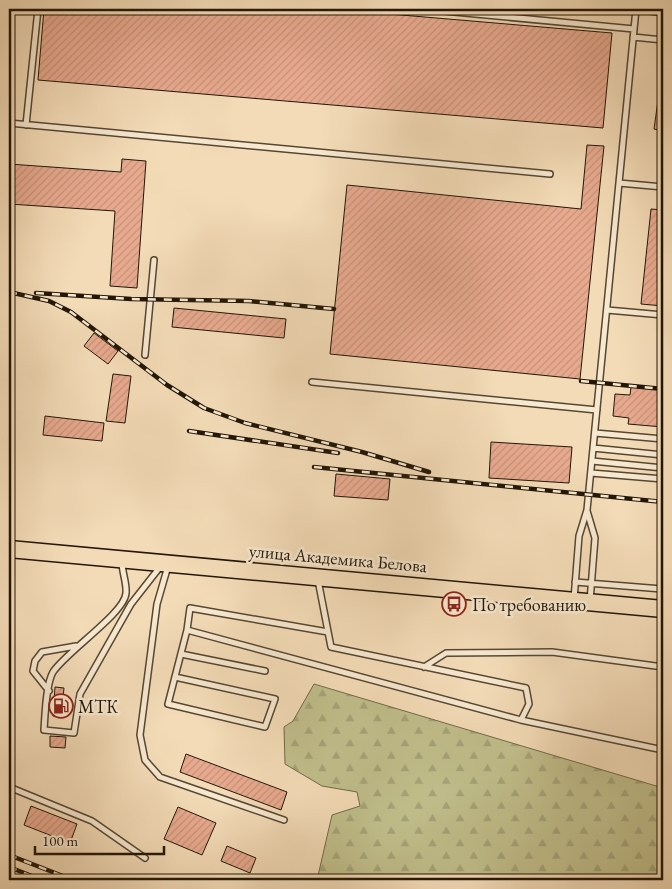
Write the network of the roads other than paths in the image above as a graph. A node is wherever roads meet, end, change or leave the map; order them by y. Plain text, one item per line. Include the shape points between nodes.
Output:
1 (38, 9) edge
2 (422, 9) edge
3 (636, 9) edge
4 (634, 29) junction
5 (633, 37) junction
6 (663, 40) edge
7 (9, 123) edge
8 (26, 125) junction
9 (550, 174) dead end
10 (619, 183) junction
11 (663, 187) edge
12 (154, 260) dead end
13 (607, 310) junction
14 (663, 315) edge
15 (145, 355) dead end
16 (312, 382) dead end
17 (597, 410) junction
18 (594, 433) junction
19 (663, 438) edge
20 (593, 448) junction
21 (663, 455) edge
22 (592, 461) junction
23 (663, 468) edge
24 (591, 473) junction
25 (663, 480) edge
26 (587, 510) junction
27 (9, 549) edge
28 (122, 559) junction
29 (166, 563) junction
30 (317, 576) junction
31 (663, 577) edge
32 (575, 582) junction
33 (592, 583) junction
34 (662, 589) junction
35 (573, 602) junction
36 (590, 603) junction
37 (661, 608) edge
38 (187, 630) junction
39 (328, 632) junction
40 (77, 646) junction
41 (181, 654) junction
42 (424, 666) junction
43 (663, 667) edge
44 (265, 671) dead end
45 (175, 677) junction
46 (49, 691) junction
47 (521, 720) junction
48 (663, 750) edge
49 (9, 787) edge
50 (284, 820) dead end
51 (145, 858) dead end

1 - 8 lane
2 - 4 lane
3 - 4 lane
4 - 5 lane
5 - 6 lane
5 - 10 lane
7 - 8 lane
8 - 9 lane
10 - 11 lane
10 - 13 lane
12 - 15 lane
13 - 14 lane
13 - 17 lane
16 - 17 lane
17 - 18 lane
18 - 19 lane
18 - 20 lane
20 - 21 lane
20 - 22 lane
22 - 23 lane
22 - 24 lane
24 - 25 lane
24 - 26 lane
26 - 32 lane via 579,536
26 - 33 lane via 595,538
27 - 28 main road, улица Академика Белова
28 - 29 main road, улица Академика Белова
28 - 40 lane via 124,601
29 - 30 main road, улица Академика Белова
29 - 46 lane via 130,604 80,694 74,733 44,730
29 - 50 lane via 157,604 142,716 140,735 145,760 160,777
30 - 35 main road, улица Академика Белова
30 - 39 lane
31 - 34 lane
32 - 33 lane
32 - 35 lane
33 - 34 lane
33 - 36 lane
34 - 37 lane
35 - 36 main road, улица Академика Белова
36 - 37 main road, улица Академика Белова
38 - 39 lane via 190,608
38 - 41 lane
38 - 47 lane
39 - 42 lane via 330,647
40 - 46 lane via 52,674
40 - 46 lane via 42,652 35,661 33,671
41 - 44 lane
41 - 45 lane
42 - 43 lane via 446,653 552,652
42 - 47 lane via 526,688 529,704
45 - 45 lane via 168,704 265,727 275,699
47 - 48 lane
49 - 51 lane via 92,821

